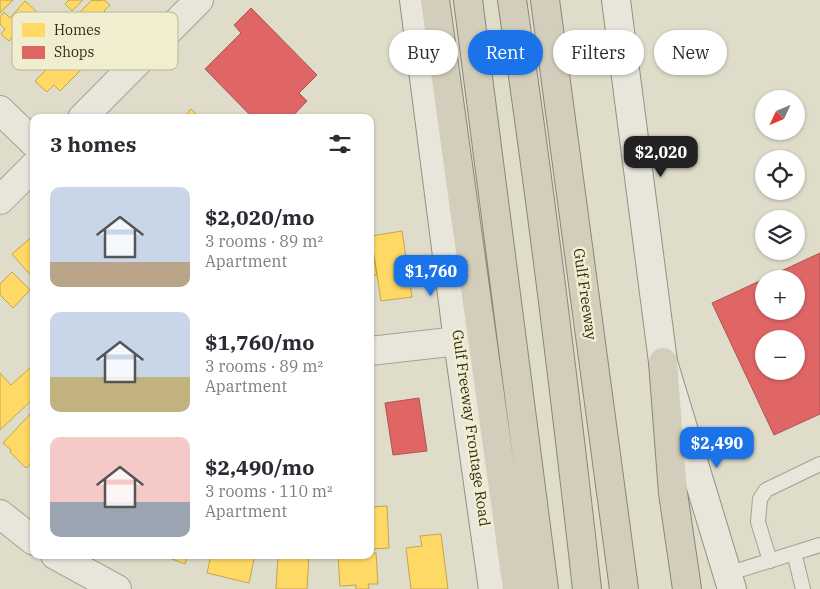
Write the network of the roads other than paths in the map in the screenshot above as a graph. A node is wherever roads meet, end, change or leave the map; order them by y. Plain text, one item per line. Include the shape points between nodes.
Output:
1 (199, 0) edge
2 (414, 0) edge
3 (435, 0) edge
4 (468, 0) edge
5 (512, 0) edge
6 (545, 0) edge
7 (616, 0) edge
8 (178, 21) edge
9 (130, 70) edge
10 (0, 110) edge
11 (86, 114) edge
12 (30, 139) edge
13 (30, 170) edge
14 (0, 200) edge
15 (458, 341) junction
16 (374, 351) edge
17 (663, 362) junction
18 (820, 464) edge
19 (0, 514) edge
20 (30, 538) edge
21 (820, 545) edge
22 (794, 553) junction
23 (62, 559) edge
24 (770, 561) junction
25 (730, 582) edge
26 (117, 589) edge
27 (493, 589) edge
28 (517, 589) edge
29 (544, 589) edge
30 (587, 589) edge
31 (624, 589) edge
32 (687, 589) edge
33 (803, 589) edge

1 - 8 main road
2 - 15 main road, Gulf Freeway Frontage Road
3 - 28 highway
4 - 29 highway
5 - 30 highway, Gulf Freeway via 540,190
6 - 31 highway, Gulf Freeway
7 - 17 main road
9 - 11 main road
10 - 12 main road
13 - 14 main road
15 - 16 main road
15 - 27 main road, Gulf Freeway Frontage Road
17 - 25 main road
17 - 32 highway via 673,493
18 - 24 lane via 766,490 760,499 758,522
19 - 20 main road
21 - 22 lane
22 - 24 lane
22 - 33 lane
23 - 26 main road
24 - 25 lane

